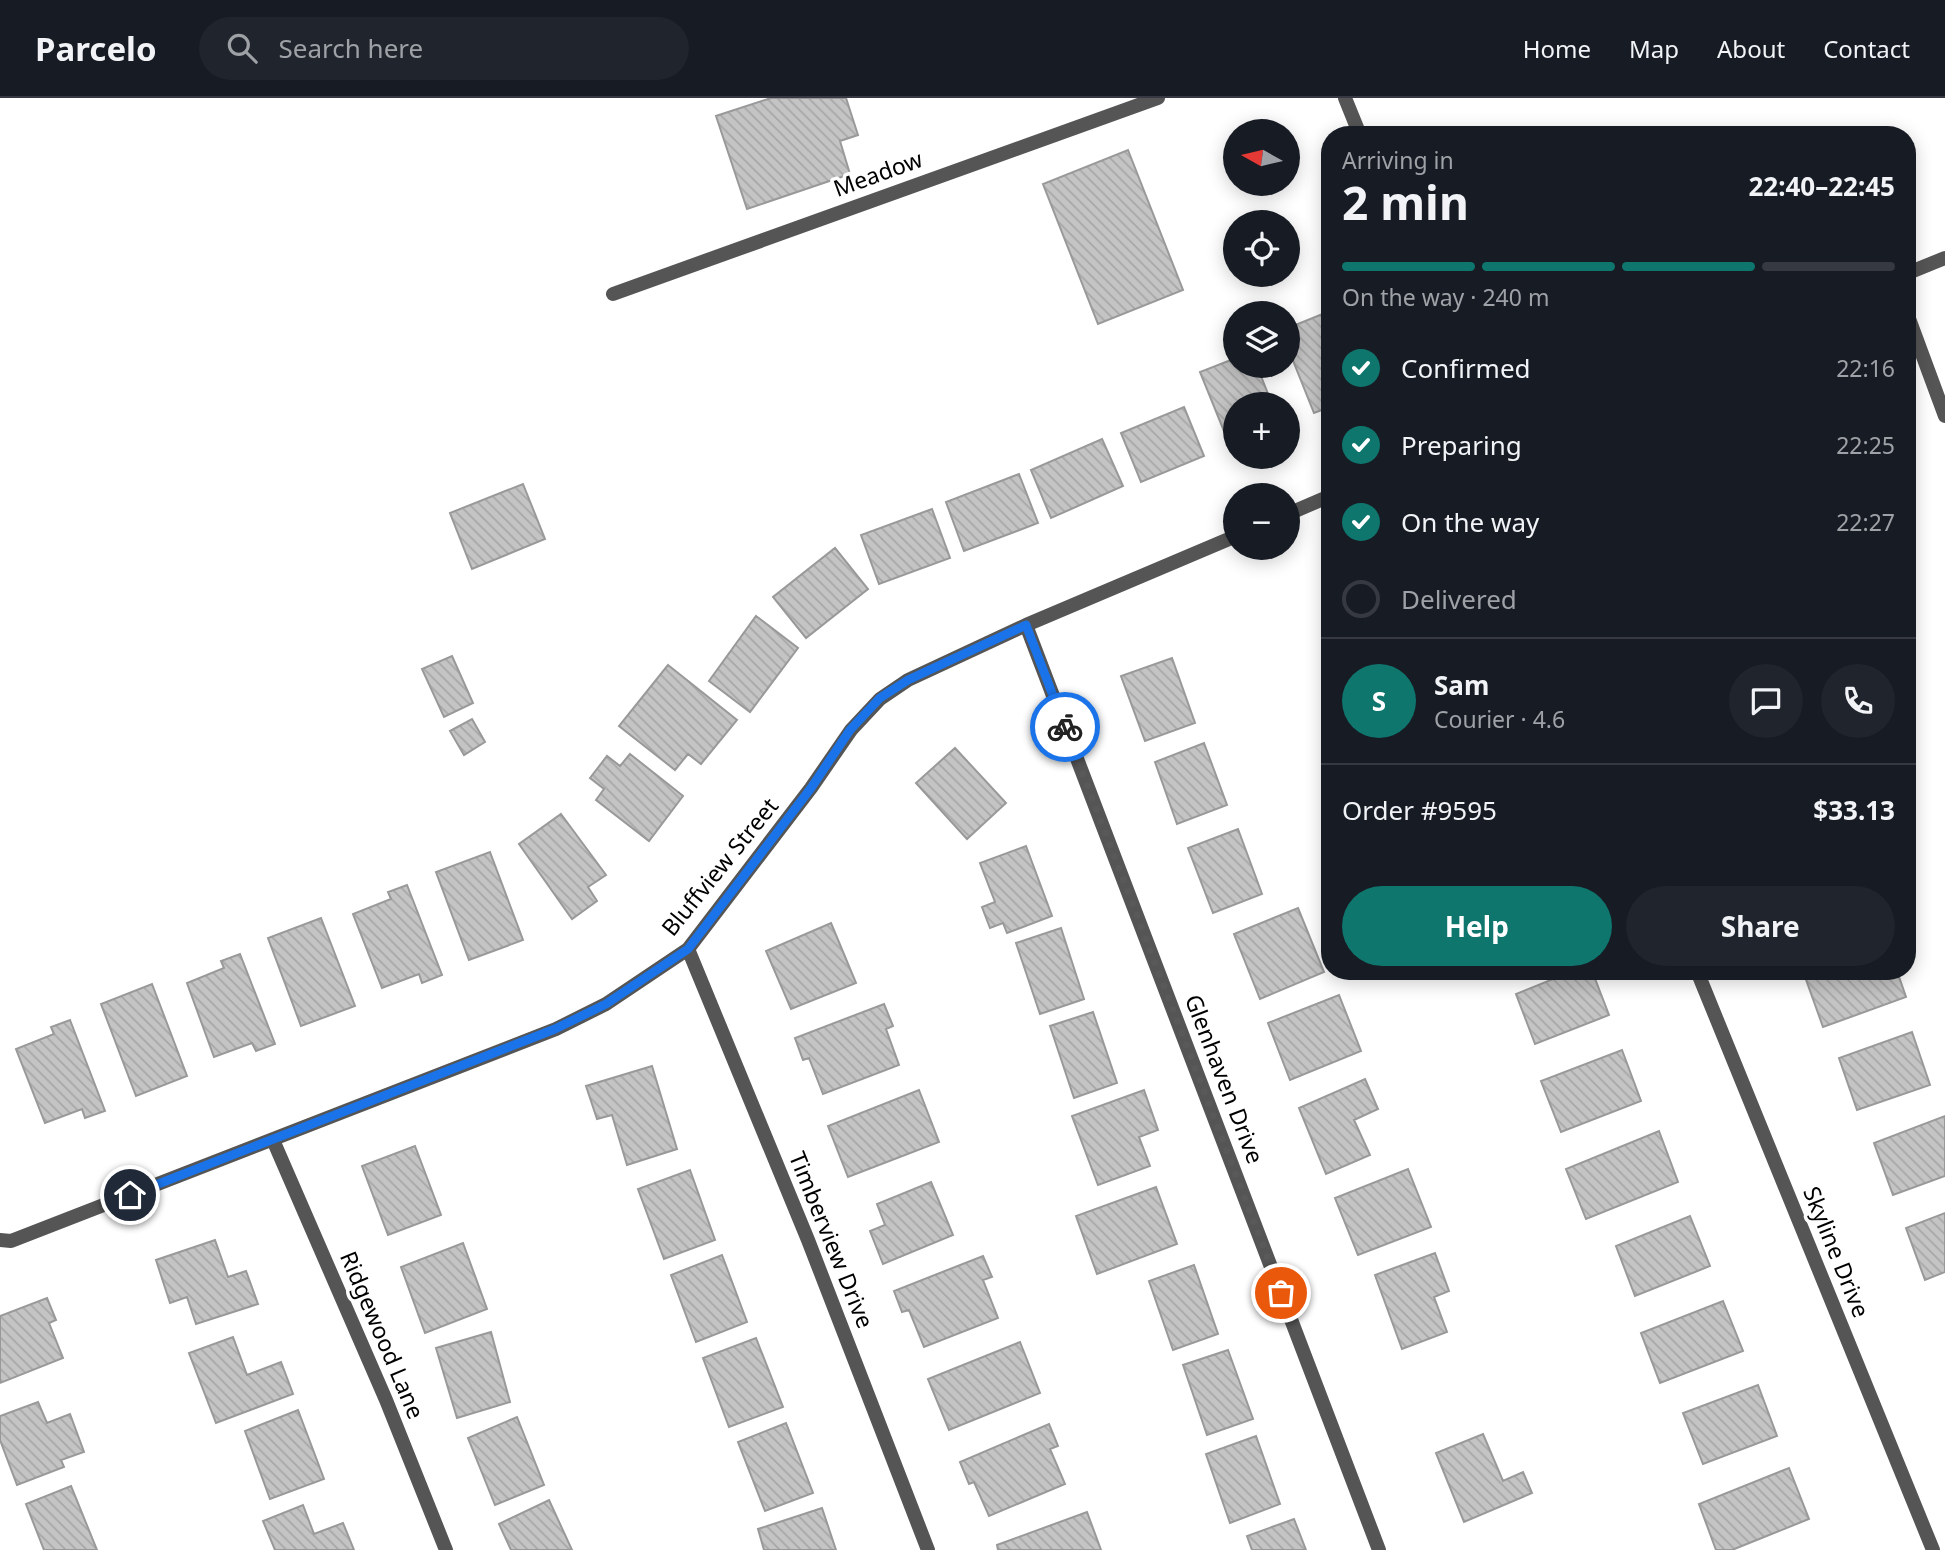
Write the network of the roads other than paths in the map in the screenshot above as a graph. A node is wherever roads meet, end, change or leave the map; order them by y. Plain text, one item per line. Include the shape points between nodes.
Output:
1 (1158, 98) edge
2 (1345, 98) edge
3 (1356, 126) edge
4 (1945, 258) edge
5 (1916, 270) edge
6 (613, 293) dead end
7 (1916, 338) edge
8 (1945, 416) edge
9 (1321, 500) edge
10 (1300, 509) edge
11 (1223, 542) edge
12 (1026, 625) junction
13 (688, 949) junction
14 (1701, 980) edge
15 (273, 1140) junction
16 (0, 1240) edge
17 (446, 1550) edge
18 (928, 1550) edge
19 (1379, 1550) edge
20 (1933, 1550) edge

1 - 6 street, Meadow
2 - 3 street
4 - 5 street
7 - 8 street
9 - 10 street
11 - 12 street, Bluffview Street
12 - 13 street, Bluffview Street via 908,680 880,698 850,730
12 - 19 street, Glenhaven Drive
13 - 15 street, Bluffview Street via 606,1004 555,1029
13 - 18 street, Timberview Drive via 808,1240
14 - 20 street, Skyline Drive
15 - 16 street, Bluffview Street via 11,1241
15 - 17 street, Ridgewood Lane

